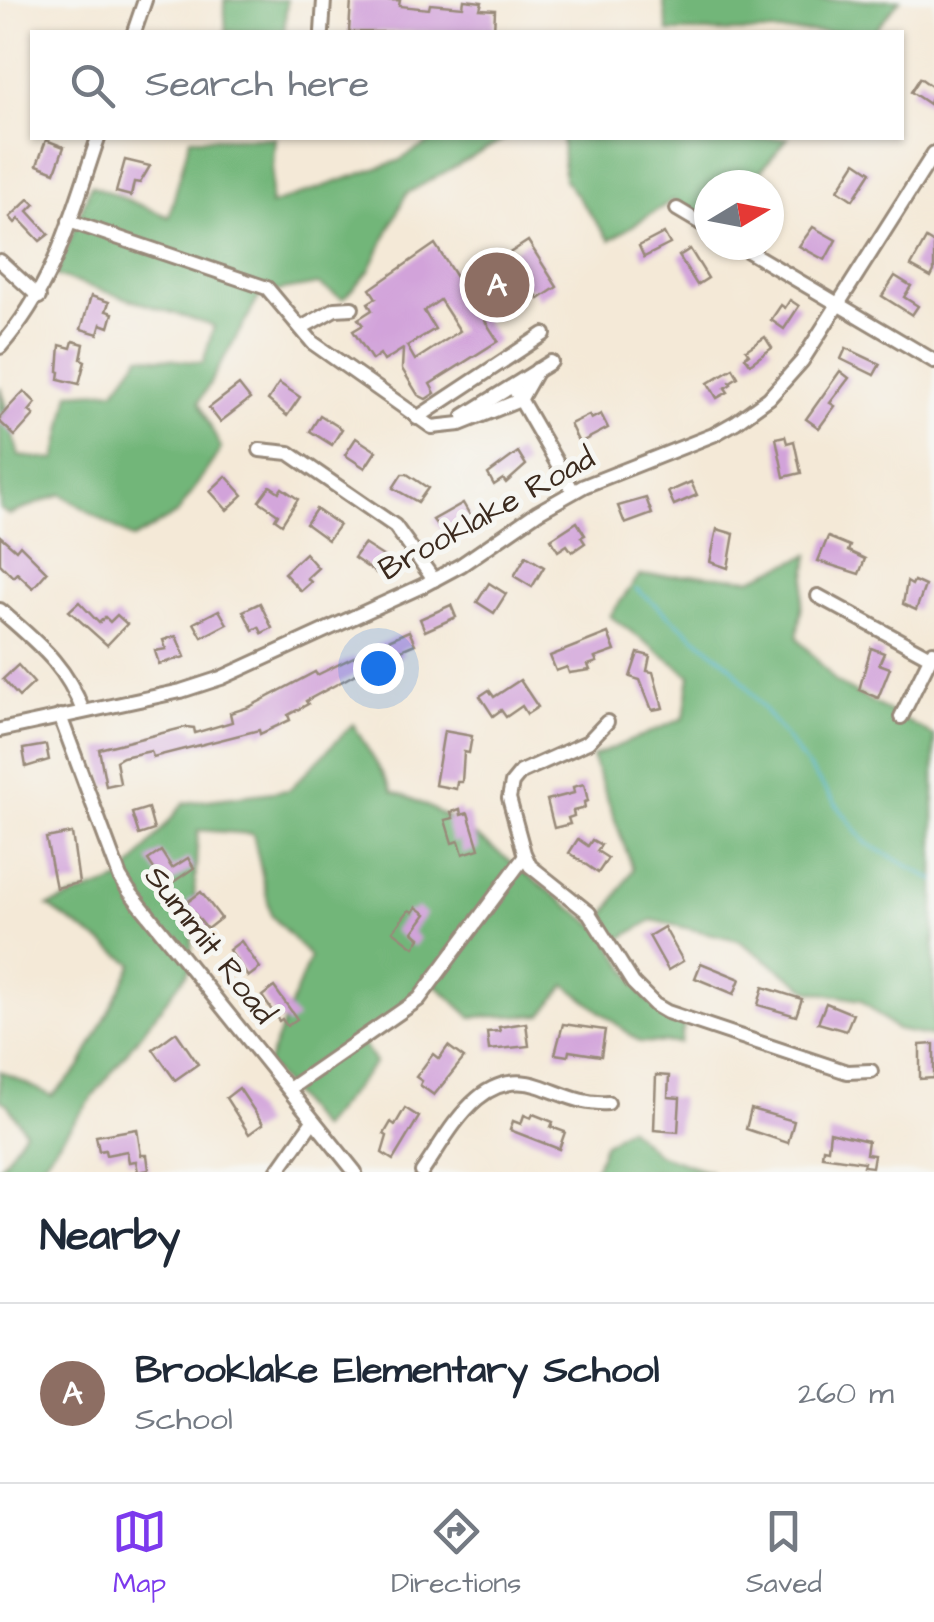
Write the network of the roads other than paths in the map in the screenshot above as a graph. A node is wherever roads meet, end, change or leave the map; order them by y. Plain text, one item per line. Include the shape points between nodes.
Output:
1 (145, 0) edge
2 (324, 0) edge
3 (135, 30) edge
4 (322, 30) edge
5 (97, 140) edge
6 (934, 153) edge
7 (677, 209) dead end
8 (694, 219) edge
9 (70, 221) junction
10 (764, 260) edge
11 (0, 261) edge
12 (39, 297) junction
13 (839, 304) junction
14 (352, 308) dead end
15 (302, 328) junction
16 (544, 334) dead end
17 (0, 347) edge
18 (934, 360) edge
19 (550, 362) dead end
20 (538, 370) junction
21 (512, 386) junction
22 (520, 400) junction
23 (422, 421) junction
24 (260, 450) dead end
25 (574, 492) junction
26 (434, 580) junction
27 (818, 596) dead end
28 (0, 610) edge
29 (932, 653) edge
30 (82, 711) junction
31 (60, 716) junction
32 (901, 718) dead end
33 (607, 722) dead end
34 (0, 730) edge
35 (525, 856) junction
36 (871, 1071) dead end
37 (289, 1089) junction
38 (608, 1103) dead end
39 (314, 1120) junction
40 (277, 1172) edge
41 (355, 1172) edge
42 (422, 1172) edge

1 - 3 street
2 - 4 street
5 - 9 street
6 - 13 street, Brooklake Road
7 - 8 street
9 - 12 street
9 - 15 street via 268,288
10 - 13 street
11 - 12 street
12 - 17 street
13 - 18 street
13 - 25 street, Brooklake Road via 791,374 749,414
14 - 15 street via 336,309
15 - 23 street via 313,343
16 - 23 street
19 - 20 street
20 - 21 street
20 - 22 street
21 - 22 street
21 - 23 street via 460,418
22 - 23 street via 460,424 432,427
22 - 25 street
24 - 26 street via 289,453 396,526
25 - 26 street, Brooklake Road
26 - 30 street, Brooklake Road via 196,687
27 - 29 street
28 - 30 street via 57,662
29 - 32 street
30 - 31 street, Brooklake Road
31 - 34 street, Brooklake Road
31 - 37 street, Summit Road via 120,877
33 - 35 street via 588,742 521,772 512,783 509,798
35 - 36 street via 589,913 634,983 666,1012 847,1072
35 - 37 street via 419,999
37 - 39 street, Summit Road
38 - 42 street via 581,1102 526,1083 490,1088 472,1102
39 - 40 street
39 - 41 street

